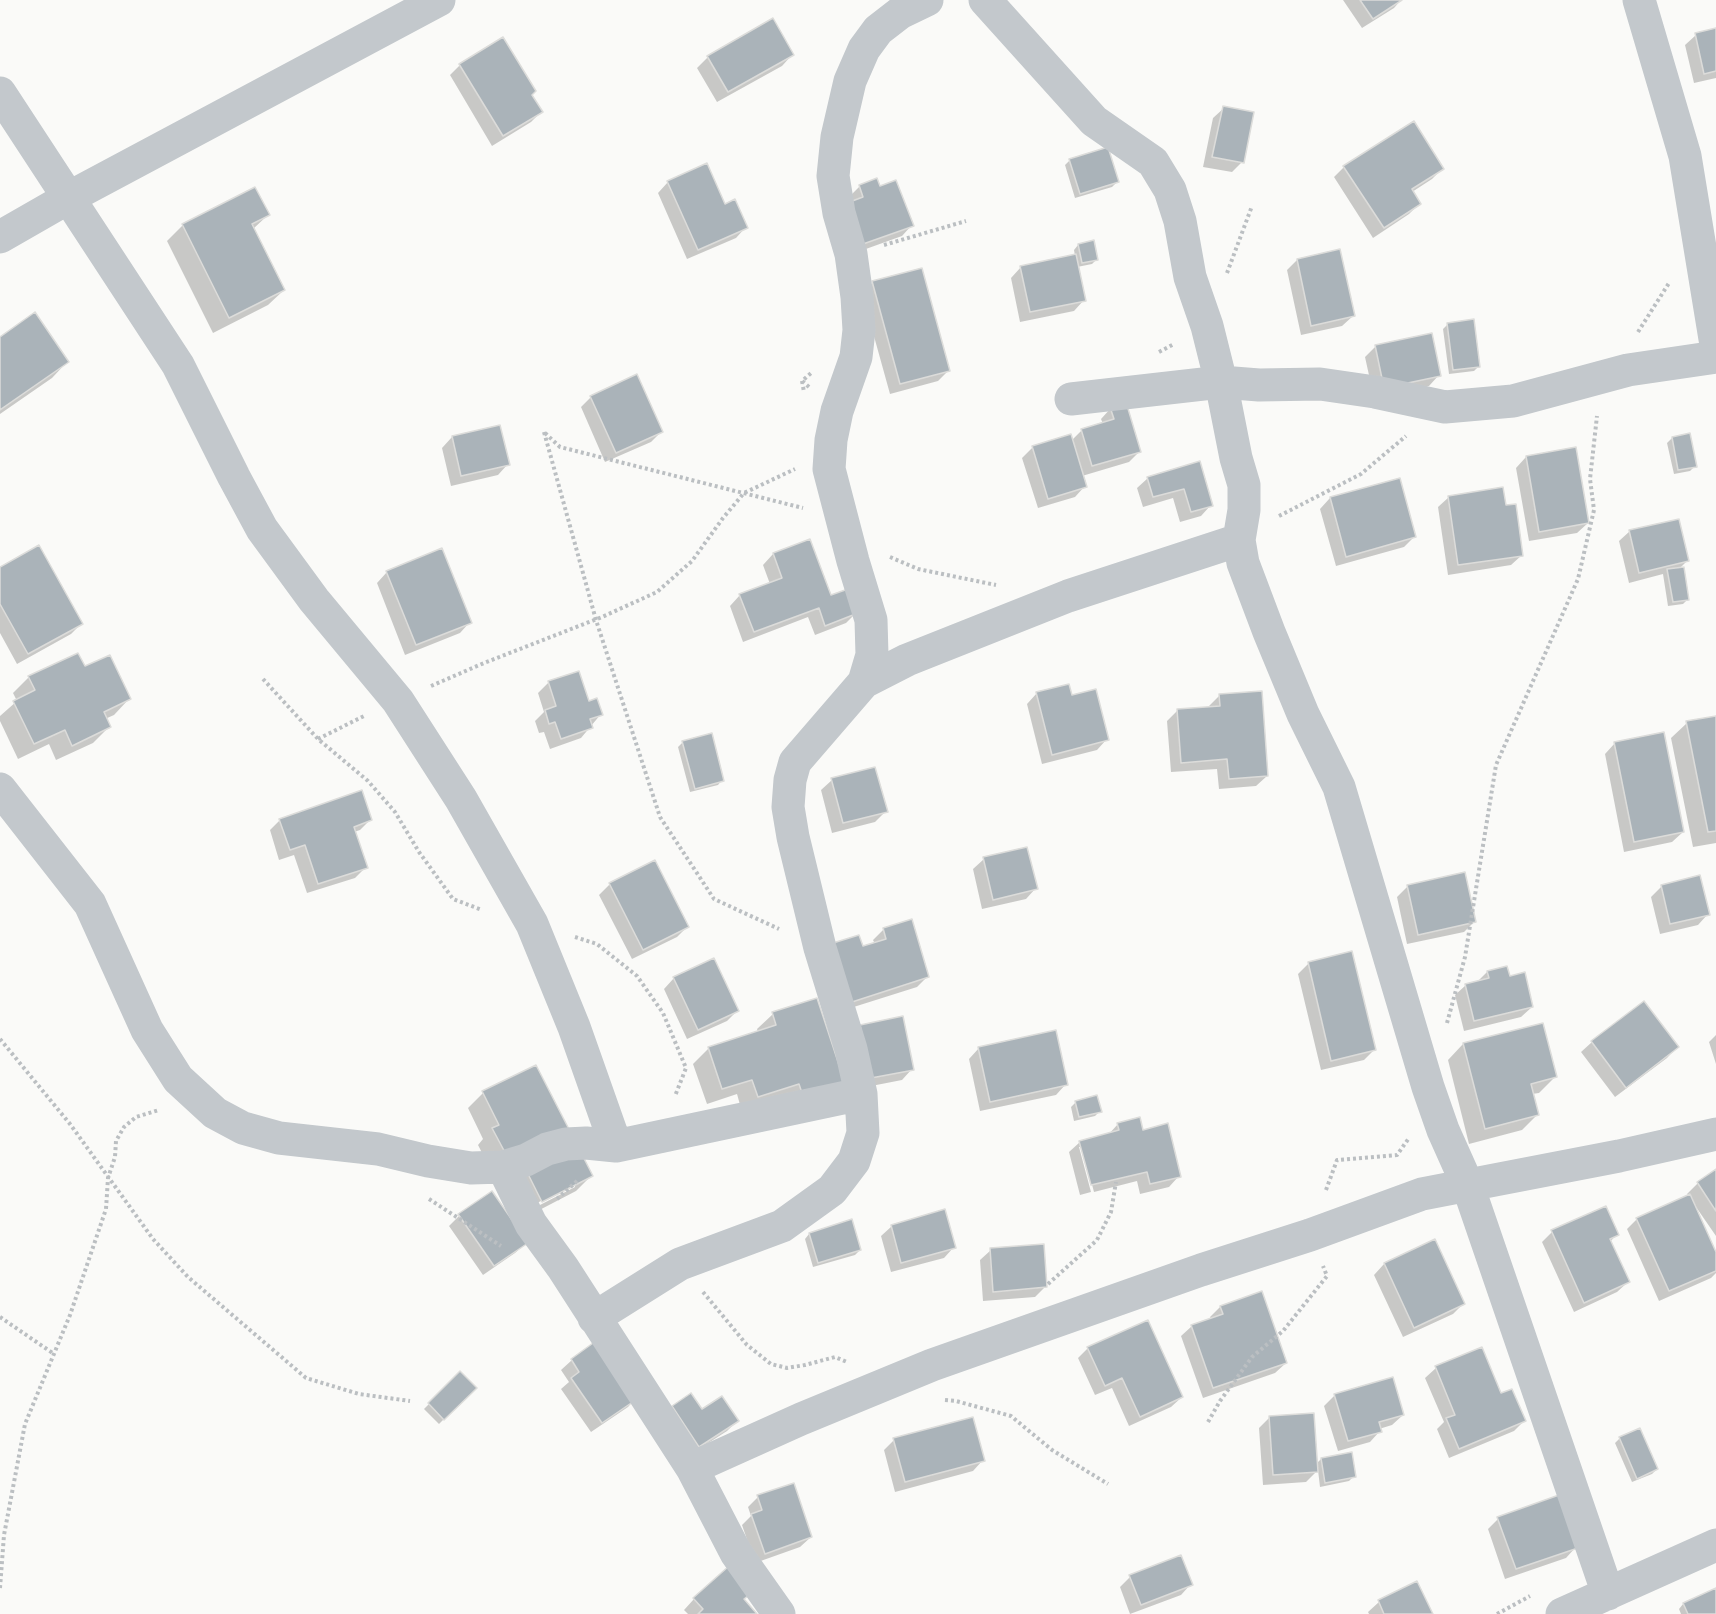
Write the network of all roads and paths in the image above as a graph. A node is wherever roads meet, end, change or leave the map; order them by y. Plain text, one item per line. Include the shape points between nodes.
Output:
1 (439, 0) edge
2 (927, 0) edge
3 (985, 0) edge
4 (1639, 0) edge
5 (0, 93) edge
6 (68, 198) junction
7 (0, 237) edge
8 (1671, 279) dead end
9 (1716, 345) edge
10 (1716, 357) edge
11 (1610, 374) junction
12 (802, 381) dead end
13 (1221, 382) junction
14 (1071, 399) dead end
15 (806, 403) dead end
16 (1445, 406) junction
17 (544, 432) dead end
18 (796, 468) dead end
19 (1239, 540) junction
20 (596, 620) junction
21 (864, 682) junction
22 (398, 701) junction
23 (318, 739) dead end
24 (0, 789) edge
25 (820, 948) junction
26 (1445, 1030) dead end
27 (0, 1039) edge
28 (1428, 1087) junction
29 (861, 1094) junction
30 (166, 1108) dead end
31 (1716, 1134) edge
32 (616, 1146) junction
33 (503, 1167) junction
34 (108, 1178) junction
35 (1468, 1186) junction
36 (421, 1195) dead end
37 (1310, 1236) junction
38 (507, 1249) dead end
39 (680, 1264) junction
40 (0, 1317) edge
41 (594, 1318) junction
42 (54, 1354) junction
43 (866, 1391) junction
44 (934, 1399) dead end
45 (410, 1401) dead end
46 (1208, 1422) dead end
47 (692, 1468) junction
48 (1108, 1484) dead end
49 (1716, 1545) edge
50 (0, 1588) edge
51 (1608, 1593) junction
52 (779, 1614) edge
53 (1562, 1614) edge

1 - 6 street
2 - 21 street via 900,13 878,30 864,49 850,81 833,176 851,254 860,330 856,357 837,411 830,469 872,620 872,655
3 - 13 street via 1094,121 1153,162 1170,190 1180,221 1190,277
4 - 9 street via 1685,156
5 - 6 street
6 - 7 street
6 - 22 street via 178,365 262,529 314,600
8 - 11 path
10 - 11 street
11 - 16 street via 1513,401
11 - 26 path via 1595,422 1590,478 1594,510 1578,579 1496,765 1465,957
12 - 15 path
13 - 14 street
13 - 16 street via 1320,384
13 - 19 street via 1244,485
16 - 19 path via 1361,474
17 - 20 path
18 - 20 path via 744,493 692,561 657,592
19 - 21 street via 1068,596 907,660
19 - 28 street via 1243,563 1269,632 1339,788
20 - 22 path
20 - 25 path via 660,817 714,899
21 - 25 street via 795,762 790,780 788,807 793,837
22 - 23 path
22 - 32 street via 461,798 532,924
24 - 33 street via 90,904 147,1030 178,1079 215,1113 243,1128 279,1138 378,1149 471,1168
25 - 29 street
27 - 34 path via 70,1124
28 - 35 street
28 - 37 path via 1421,1120 1397,1155 1337,1160
29 - 32 street
29 - 39 street via 863,1133 854,1161 832,1190 782,1226
30 - 34 path via 135,1117 124,1127 116,1141
31 - 35 street
32 - 33 street via 566,1144
33 - 41 street via 531,1224
34 - 42 path via 106,1209
34 - 45 path via 153,1239 188,1277 306,1378 359,1394
35 - 37 street via 1422,1194
35 - 51 street
36 - 38 path
37 - 43 street via 1104,1303
37 - 46 path via 1327,1276 1282,1331 1252,1357
39 - 41 street
39 - 43 path via 747,1346 771,1364 787,1368 835,1357 851,1364
40 - 42 path
41 - 47 street
42 - 50 path via 25,1424 4,1535
43 - 47 street
44 - 48 path via 1011,1416 1052,1450
47 - 52 street via 736,1553
49 - 51 street
51 - 53 street

